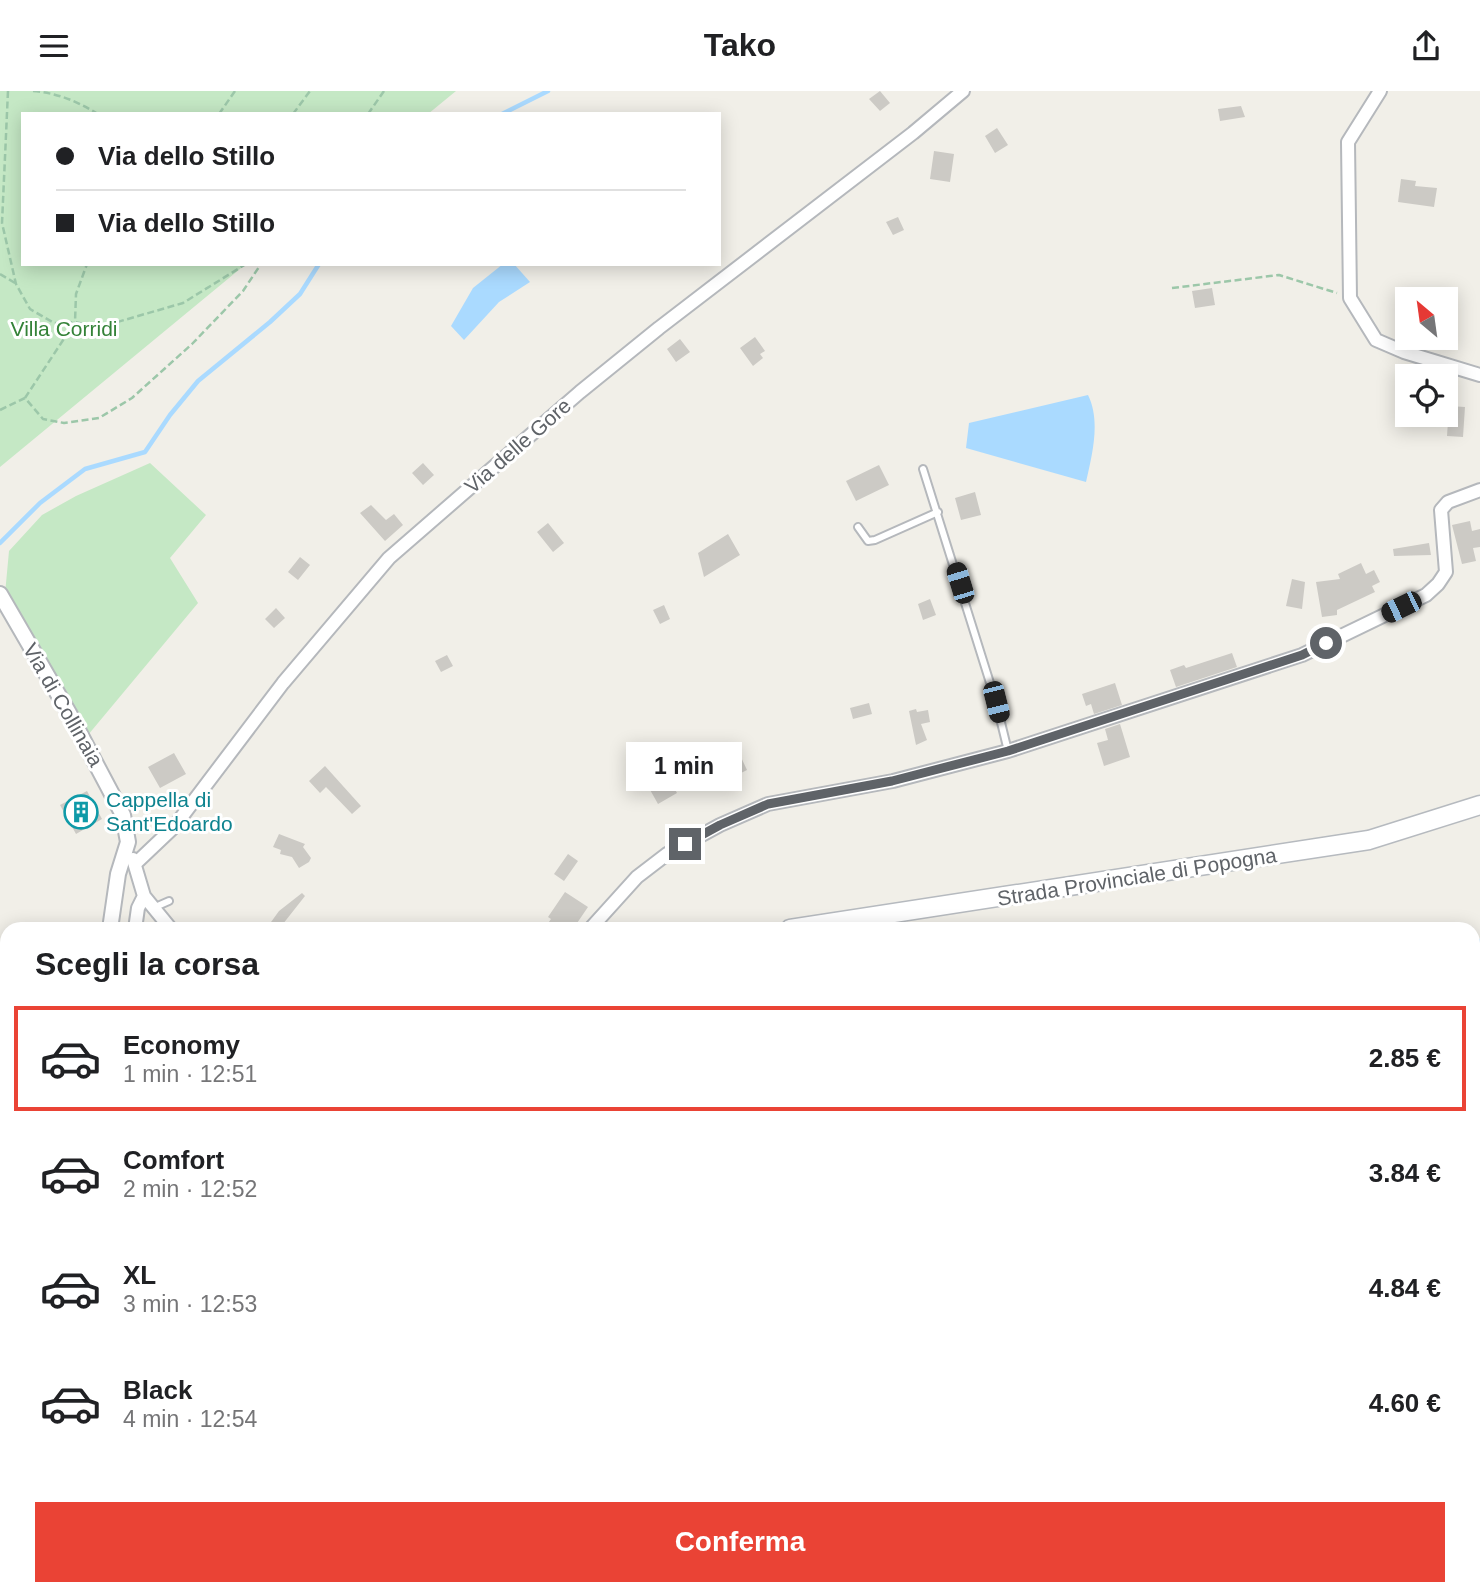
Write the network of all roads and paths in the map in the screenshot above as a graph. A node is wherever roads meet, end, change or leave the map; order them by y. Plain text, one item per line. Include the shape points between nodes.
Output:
1 (8, 91) edge
2 (33, 91) edge
3 (234, 91) edge
4 (310, 91) edge
5 (384, 91) edge
6 (963, 91) edge
7 (1380, 91) edge
8 (95, 112) edge
9 (220, 112) edge
10 (294, 112) edge
11 (369, 112) edge
12 (86, 266) edge
13 (243, 266) edge
14 (260, 266) edge
15 (0, 274) edge
16 (16, 284) junction
17 (1172, 288) dead end
18 (1350, 297) junction
19 (75, 322) junction
20 (1480, 375) edge
21 (25, 398) junction
22 (0, 410) edge
23 (923, 469) dead end
24 (1480, 490) edge
25 (937, 512) junction
26 (858, 527) dead end
27 (0, 594) edge
28 (1008, 751) junction
29 (1480, 805) edge
30 (128, 842) junction
31 (135, 864) junction
32 (144, 896) junction
33 (169, 901) dead end
34 (153, 908) junction
35 (111, 922) edge
36 (136, 922) edge
37 (166, 922) edge
38 (596, 922) edge
39 (836, 922) edge

1 - 16 path via 2,223
2 - 8 path via 54,93
3 - 9 path
4 - 10 path
5 - 11 path
6 - 31 street, Via delle Gore via 580,392 389,558 283,684 174,827
7 - 18 street via 1348,142
12 - 19 path via 76,294
13 - 19 path via 183,303 114,323 93,326
14 - 21 path via 243,291 192,344 132,398 99,418 64,423 43,419
15 - 16 path
16 - 19 path via 30,309 54,323
17 - 18 path via 1279,275
18 - 20 street via 1376,340
19 - 21 path
21 - 22 path
23 - 25 lane
24 - 28 street via 1448,502 1441,510 1446,572 1426,595 1302,655
25 - 26 lane via 875,540 868,541
25 - 28 lane
27 - 30 street, Via di Collinaia via 103,775 123,815
28 - 38 street via 892,781 768,804 667,854 637,877
29 - 39 main road, Strada Provinciale di Popogna via 1369,840
30 - 31 street, Via di Collinaia
30 - 35 street
31 - 32 street, Via di Collinaia
32 - 34 street, Via di Collinaia
32 - 36 street
33 - 34 lane
34 - 37 street, Via di Collinaia

